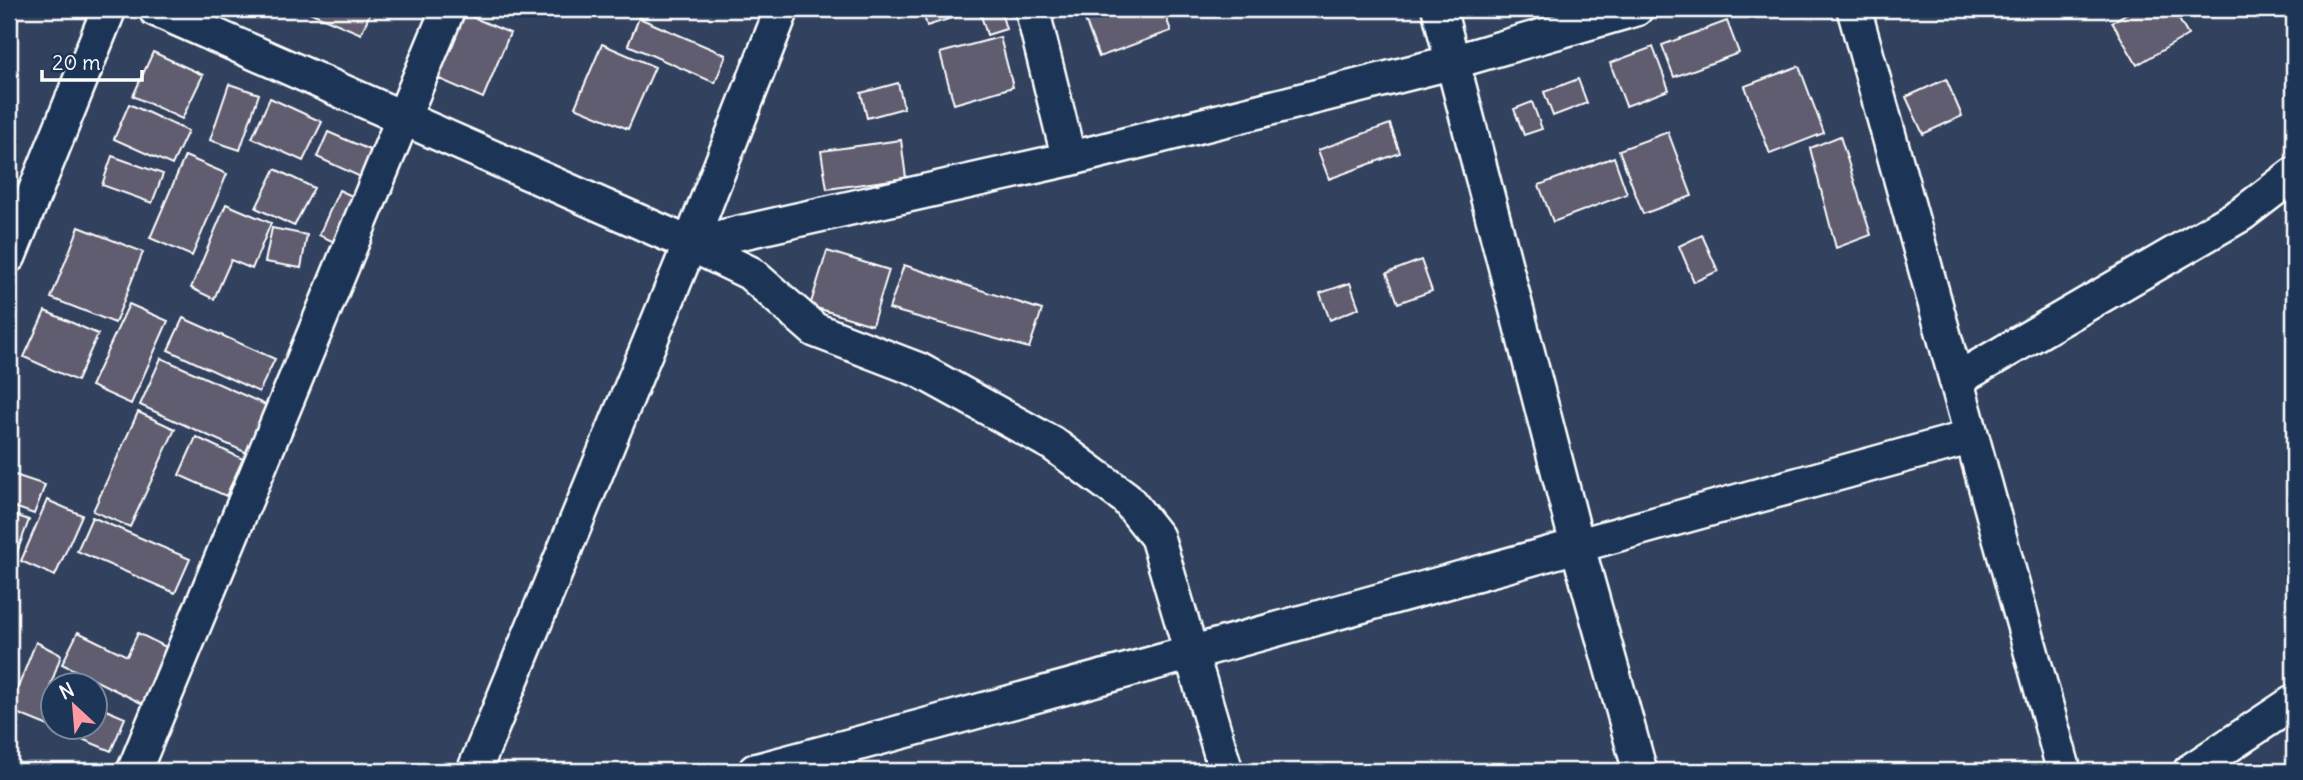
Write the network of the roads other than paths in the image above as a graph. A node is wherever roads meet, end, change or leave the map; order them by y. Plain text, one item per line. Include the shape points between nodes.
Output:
1 (109, 9) edge
2 (155, 9) edge
3 (447, 9) edge
4 (782, 9) edge
5 (1032, 9) edge
6 (1439, 9) edge
7 (1636, 9) edge
8 (1854, 9) edge
9 (1453, 62) junction
10 (404, 117) junction
11 (1069, 159) junction
12 (2294, 174) edge
13 (690, 244) junction
14 (9, 256) edge
15 (1956, 380) junction
16 (1972, 437) junction
17 (1577, 544) junction
18 (1191, 654) junction
19 (2294, 702) edge
20 (835, 761) edge
21 (134, 771) edge
22 (474, 771) edge
23 (755, 771) edge
24 (1226, 771) edge
25 (1640, 771) edge
26 (2064, 771) edge
27 (2190, 771) edge

1 - 14 street
2 - 10 street
3 - 10 street
4 - 13 street
5 - 11 street
6 - 9 street
7 - 9 street
8 - 15 street
9 - 11 street
9 - 17 street
10 - 13 street
10 - 21 street
11 - 13 street
12 - 15 street via 2242,214
13 - 18 street via 750,273 815,330 919,370 1053,444 1126,498 1157,537
13 - 22 street
15 - 16 street
16 - 17 street
16 - 26 street
17 - 18 street
17 - 25 street
18 - 20 street
18 - 24 street
19 - 27 street
20 - 23 street

